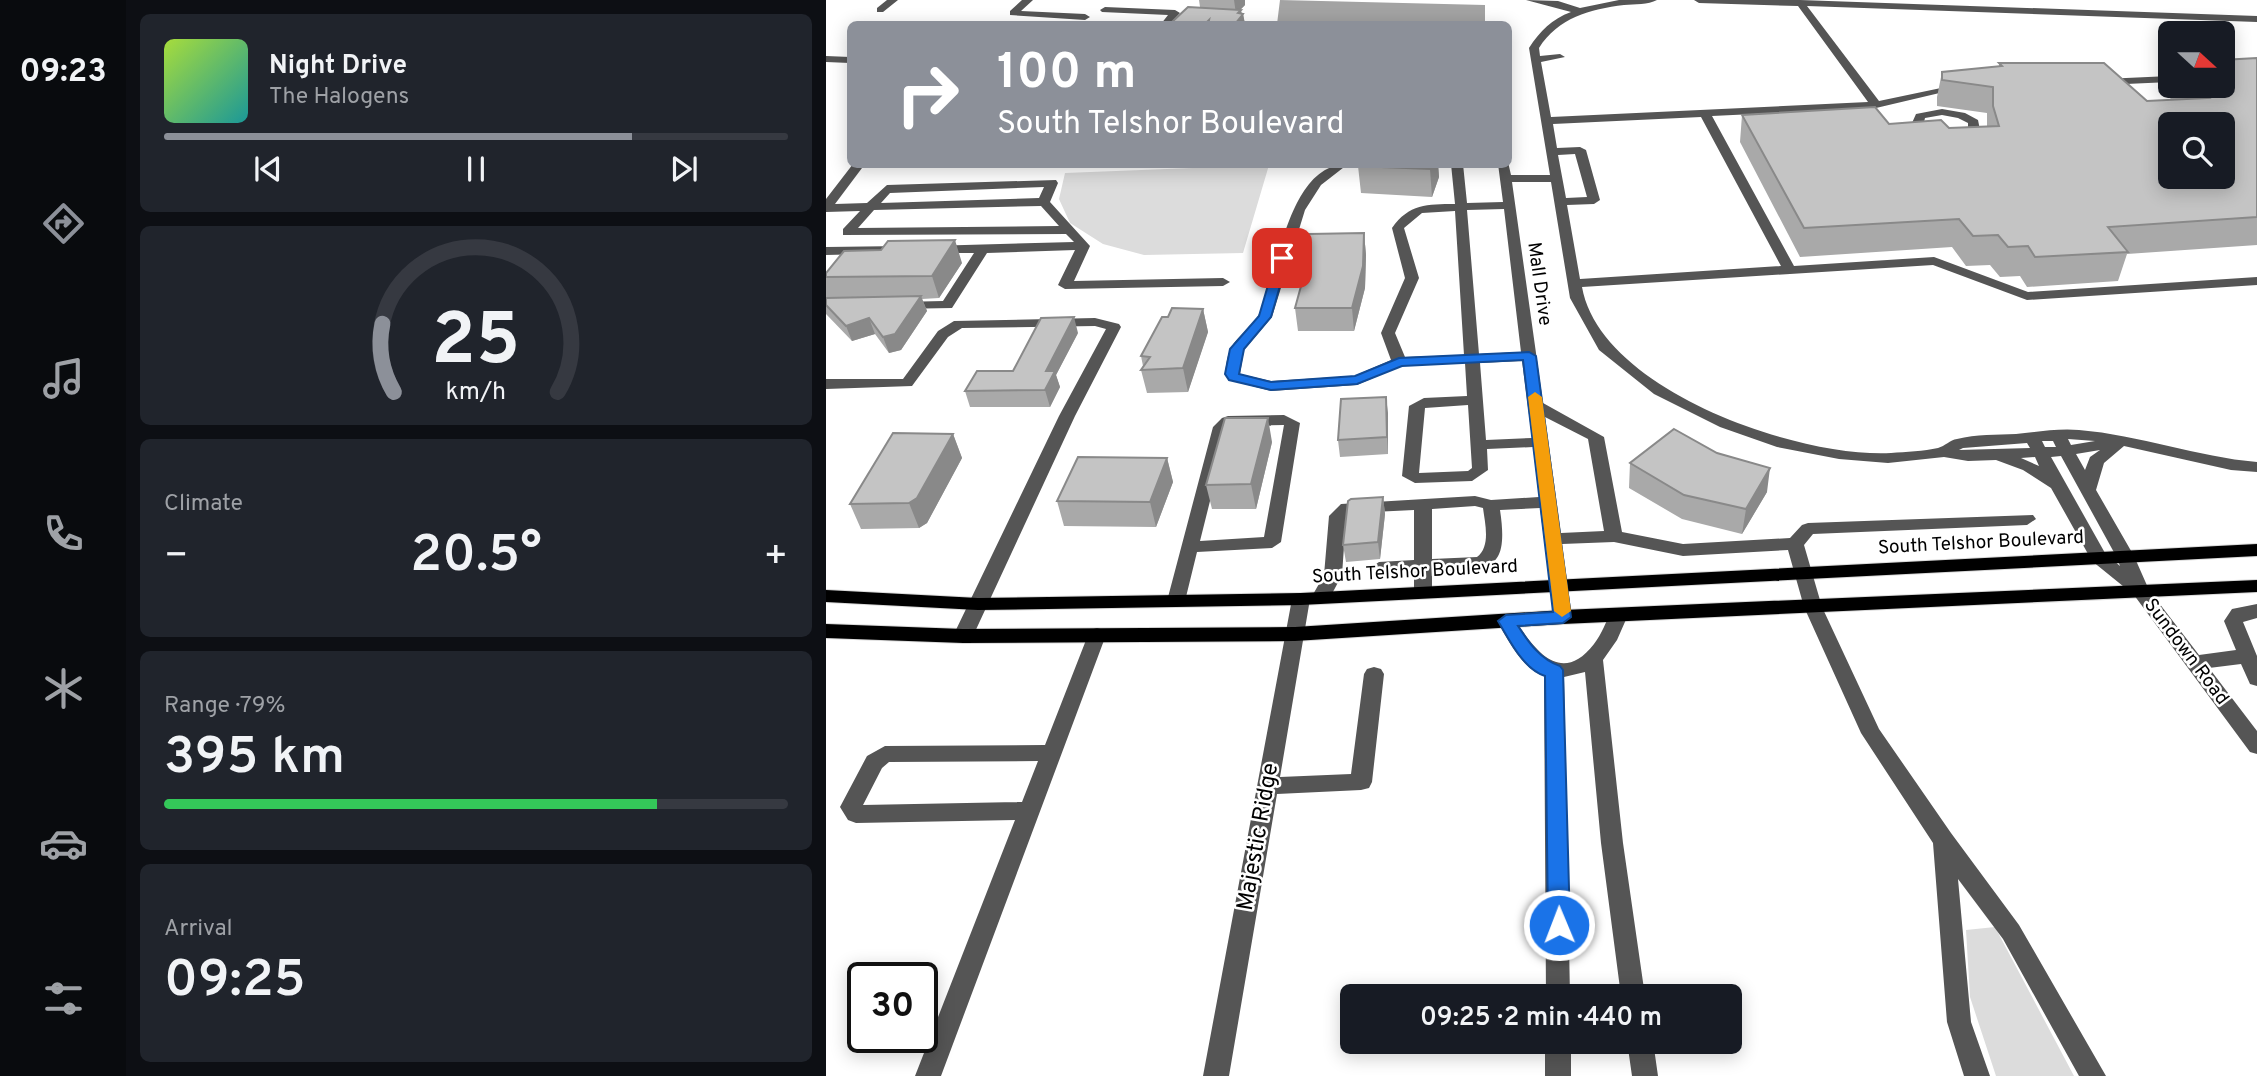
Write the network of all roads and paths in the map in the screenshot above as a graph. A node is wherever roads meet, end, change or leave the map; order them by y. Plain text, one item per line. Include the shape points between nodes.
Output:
1 (893, 0) edge
2 (1028, 0) edge
3 (1652, 0) edge
4 (1699, 0) edge
5 (1125, 1) edge
6 (1535, 1) edge
7 (1721, 1) edge
8 (1182, 2) dead end
9 (1800, 4) junction
10 (1555, 5) junction
11 (1600, 6) junction
12 (1737, 9) dead end
13 (880, 10) dead end
14 (1105, 10) junction
15 (1577, 13) junction
16 (1085, 17) junction
17 (2257, 19) edge
18 (1072, 21) edge
19 (1168, 21) edge
20 (1550, 26) junction
21 (1560, 57) dead end
22 (826, 59) edge
23 (1535, 59) junction
24 (847, 60) edge
25 (2158, 79) edge
26 (2087, 82) edge
27 (1977, 83) edge
28 (1909, 98) junction
29 (1876, 105) junction
30 (1938, 112) junction
31 (1925, 114) junction
32 (1706, 115) junction
33 (1546, 121) junction
34 (1552, 152) junction
35 (856, 168) edge
36 (1337, 168) edge
37 (1457, 168) edge
38 (1505, 172) edge
39 (1555, 174) junction
40 (826, 186) edge
41 (843, 186) junction
42 (1044, 202) junction
43 (1560, 202) junction
44 (1509, 205) junction
45 (872, 206) junction
46 (826, 207) edge
47 (1461, 207) junction
48 (1069, 230) junction
49 (1084, 246) junction
50 (983, 248) junction
51 (826, 251) edge
52 (1789, 269) junction
53 (2257, 281) edge
54 (1223, 282) dead end
55 (1575, 283) junction
56 (880, 306) edge
57 (1529, 356) junction
58 (1472, 358) junction
59 (1399, 362) junction
60 (826, 384) edge
61 (1475, 400) junction
62 (1536, 406) junction
63 (1541, 442) junction
64 (2121, 442) junction
65 (2062, 443) junction
66 (1478, 445) junction
67 (2036, 445) junction
68 (1944, 452) junction
69 (1989, 455) junction
70 (2257, 467) edge
71 (2061, 490) junction
72 (2088, 490) junction
73 (1549, 502) junction
74 (1423, 504) junction
75 (1491, 505) junction
76 (2027, 519) dead end
77 (1614, 536) junction
78 (1554, 539) junction
79 (1795, 544) junction
80 (1190, 547) junction
81 (2257, 550) edge
82 (2125, 555) junction
83 (2098, 557) junction
84 (1423, 566) junction
85 (1379, 568) dead end
86 (1802, 574) junction
87 (2257, 586) edge
88 (1560, 587) junction
89 (2140, 592) junction
90 (1423, 593) junction
91 (826, 596) edge
92 (1310, 598) junction
93 (1176, 601) junction
94 (978, 604) junction
95 (1813, 607) junction
96 (2257, 611) edge
97 (1619, 615) junction
98 (1563, 617) junction
99 (1506, 621) junction
100 (826, 631) edge
101 (1295, 634) junction
102 (1097, 635) junction
103 (963, 636) junction
104 (2247, 656) junction
105 (1593, 659) junction
106 (2194, 663) junction
107 (1554, 670) junction
108 (1374, 674) dead end
109 (2257, 679) edge
110 (2256, 743) edge
111 (1052, 753) junction
112 (1268, 786) junction
113 (1029, 811) junction
114 (1943, 841) junction
115 (1558, 984) edge
116 (1631, 984) edge
117 (1558, 1054) edge
118 (1642, 1054) edge
119 (928, 1076) edge
120 (1216, 1076) edge
121 (1558, 1076) edge
122 (1645, 1076) edge
123 (1978, 1076) edge
124 (2093, 1076) edge

1 - 13 street
2 - 16 street via 1013,13
3 - 11 street
4 - 7 street
5 - 8 street
5 - 14 street
6 - 10 street
7 - 9 street
7 - 12 street
9 - 17 street
9 - 29 street
10 - 11 street
10 - 15 street
10 - 20 street
11 - 15 street
14 - 16 street
14 - 19 street via 1175,13
15 - 20 street
16 - 18 street
20 - 23 street via 1539,37
21 - 23 street
22 - 24 street
23 - 33 street
25 - 26 street
27 - 28 street
28 - 29 street
28 - 30 street
28 - 31 street
29 - 32 street
30 - 31 street
30 - 31 street via 1969,118 1974,130 1963,135 1935,133 1918,123
32 - 33 street
32 - 52 street
33 - 34 street
34 - 39 street
34 - 43 street via 1580,150 1594,200
35 - 41 street
36 - 59 street via 1317,183 1298,210 1265,317 1237,349 1232,374 1271,386 1345,381 1367,377
37 - 47 street
38 - 39 street
38 - 44 street, Mall Drive
39 - 43 street
40 - 41 street
41 - 46 street
42 - 45 street
42 - 45 street via 1052,183 887,189
42 - 48 street
43 - 55 street
44 - 47 street
44 - 57 street, Mall Drive
45 - 46 street
45 - 48 street via 848,232
47 - 58 street
47 - 59 street via 1415,209 1398,228 1412,278 1388,333
48 - 49 street
49 - 50 street
49 - 54 street via 1065,285
50 - 51 street
50 - 56 street via 947,305
52 - 53 street via 1934,261 2027,296
52 - 55 street
55 - 68 street via 1577,298 1604,347 1659,391 1726,424 1783,444 1839,454 1888,458
57 - 58 street
57 - 62 street, Mall Drive
58 - 59 street
58 - 61 street
60 - 94 street via 906,383 943,334 959,324 1095,322 1114,327
61 - 66 street
61 - 66 street via 1417,406 1410,475 1477,473
62 - 63 street, Mall Drive
62 - 77 street via 1596,437
63 - 66 street
63 - 73 street, Mall Drive
64 - 65 street
64 - 70 street
64 - 72 street via 2096,461
65 - 67 street
65 - 72 street, Sundown Road
67 - 68 street via 1959,443
67 - 69 street
67 - 71 street, Sundown Road
68 - 69 street
69 - 71 street via 2029,466
71 - 83 street, Sundown Road
72 - 82 street, Sundown Road
73 - 75 street
73 - 78 street, Mall Drive
74 - 75 street via 1475,501
74 - 84 street
74 - 92 street, Majestic Ridge via 1341,512 1334,575
75 - 84 street via 1494,550 1490,558 1480,563
76 - 79 street via 1808,529
77 - 78 street
77 - 79 street via 1683,551
78 - 88 street, Mall Drive
79 - 86 street
80 - 80 street via 1221,427 1228,421 1292,422 1272,542
80 - 93 street
81 - 82 main road, South Telshor Boulevard
82 - 83 main road, South Telshor Boulevard
82 - 89 street, Sundown Road
83 - 86 main road, South Telshor Boulevard
83 - 89 street, Sundown Road
84 - 85 street
84 - 90 street
86 - 88 main road, South Telshor Boulevard
86 - 95 street
87 - 89 main road
88 - 90 main road, South Telshor Boulevard
88 - 98 street, Mall Drive
89 - 95 main road
89 - 106 street, Sundown Road
90 - 92 main road, South Telshor Boulevard
91 - 94 main road, South Telshor Boulevard
92 - 93 main road, South Telshor Boulevard
92 - 101 street, Majestic Ridge
93 - 94 main road, South Telshor Boulevard
94 - 103 street
95 - 97 main road
95 - 114 street via 1871,733
96 - 104 street via 2239,614 2234,621
97 - 98 main road
97 - 105 street
98 - 99 main road
99 - 101 main road
99 - 107 street via 1523,648 1545,669
100 - 103 main road
101 - 102 main road
101 - 112 street, Majestic Ridge
102 - 103 main road
102 - 111 street
104 - 106 street
104 - 109 street
105 - 107 street via 1577,670
105 - 116 street
106 - 110 street, Sundown Road
107 - 115 street
108 - 112 street via 1361,782
111 - 113 street
111 - 113 street via 885,754 874,762 851,807 856,814
112 - 120 street, Majestic Ridge
113 - 119 street
114 - 123 street via 1959,1022
114 - 124 street via 2011,932
117 - 121 street
118 - 122 street

